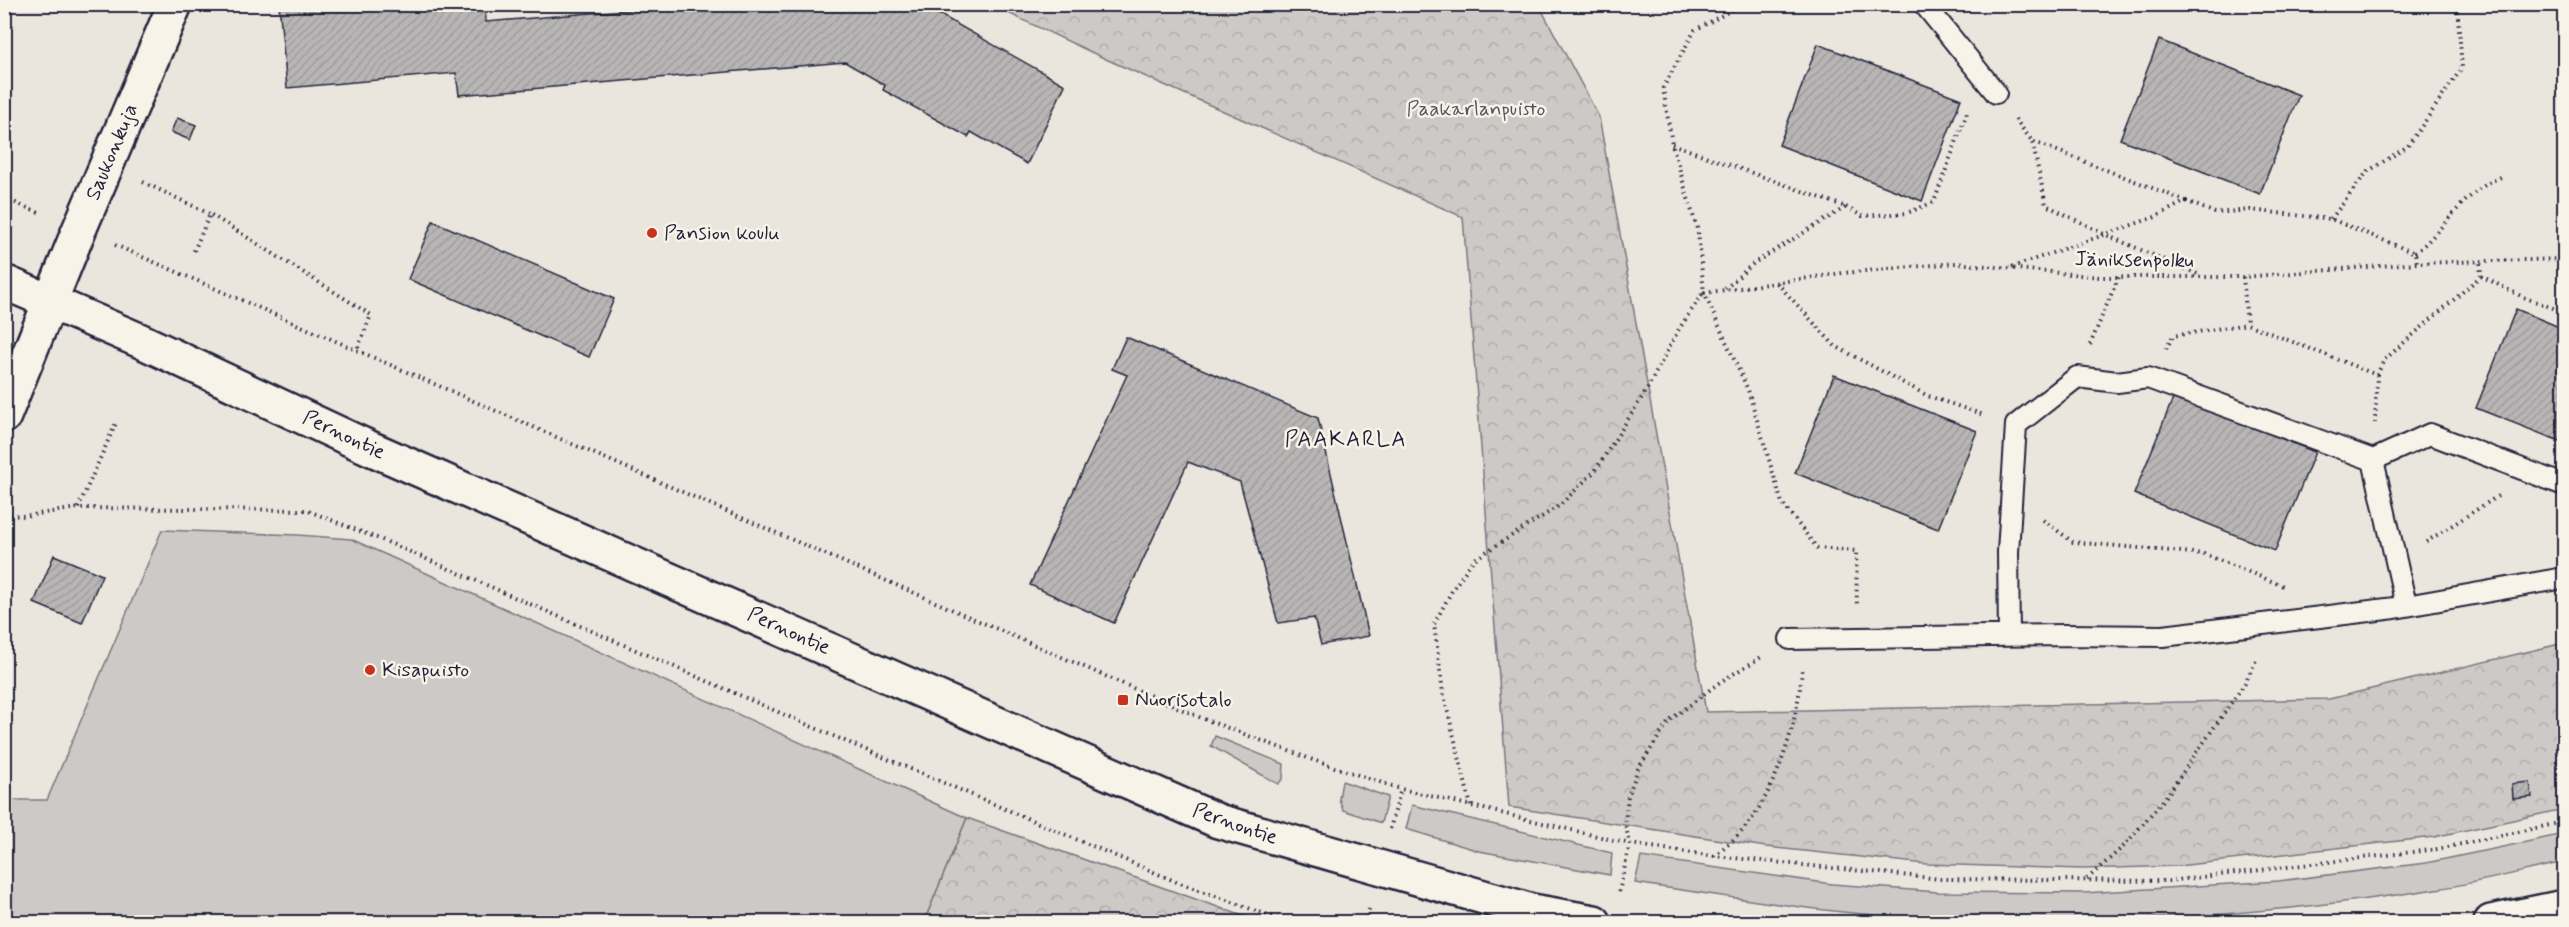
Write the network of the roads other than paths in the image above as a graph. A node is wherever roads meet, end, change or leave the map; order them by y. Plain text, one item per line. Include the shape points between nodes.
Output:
1 (175, 4) edge
2 (1924, 4) edge
3 (1996, 93) road end
4 (4, 282) edge
5 (51, 301) junction
6 (6, 411) edge
7 (2373, 460) junction
8 (2565, 485) edge
9 (2565, 578) edge
10 (2406, 605) junction
11 (2009, 635) junction
12 (1797, 639) road end
13 (2565, 907) edge
14 (1531, 917) edge
15 (1594, 922) edge
16 (2491, 922) edge

1 - 5 street, Saukonkuja
2 - 3 lane
4 - 5 street, Pernontie
5 - 6 street, Saukonkuja
5 - 14 street, Pernontie via 363,445 1218,821
7 - 8 lane via 2430,434
7 - 10 lane
7 - 11 lane via 2148,378 2117,382 2077,377 2016,424 2008,552
9 - 10 lane
10 - 11 lane via 2163,636
11 - 12 lane
13 - 16 street
14 - 15 street, Pernontie

